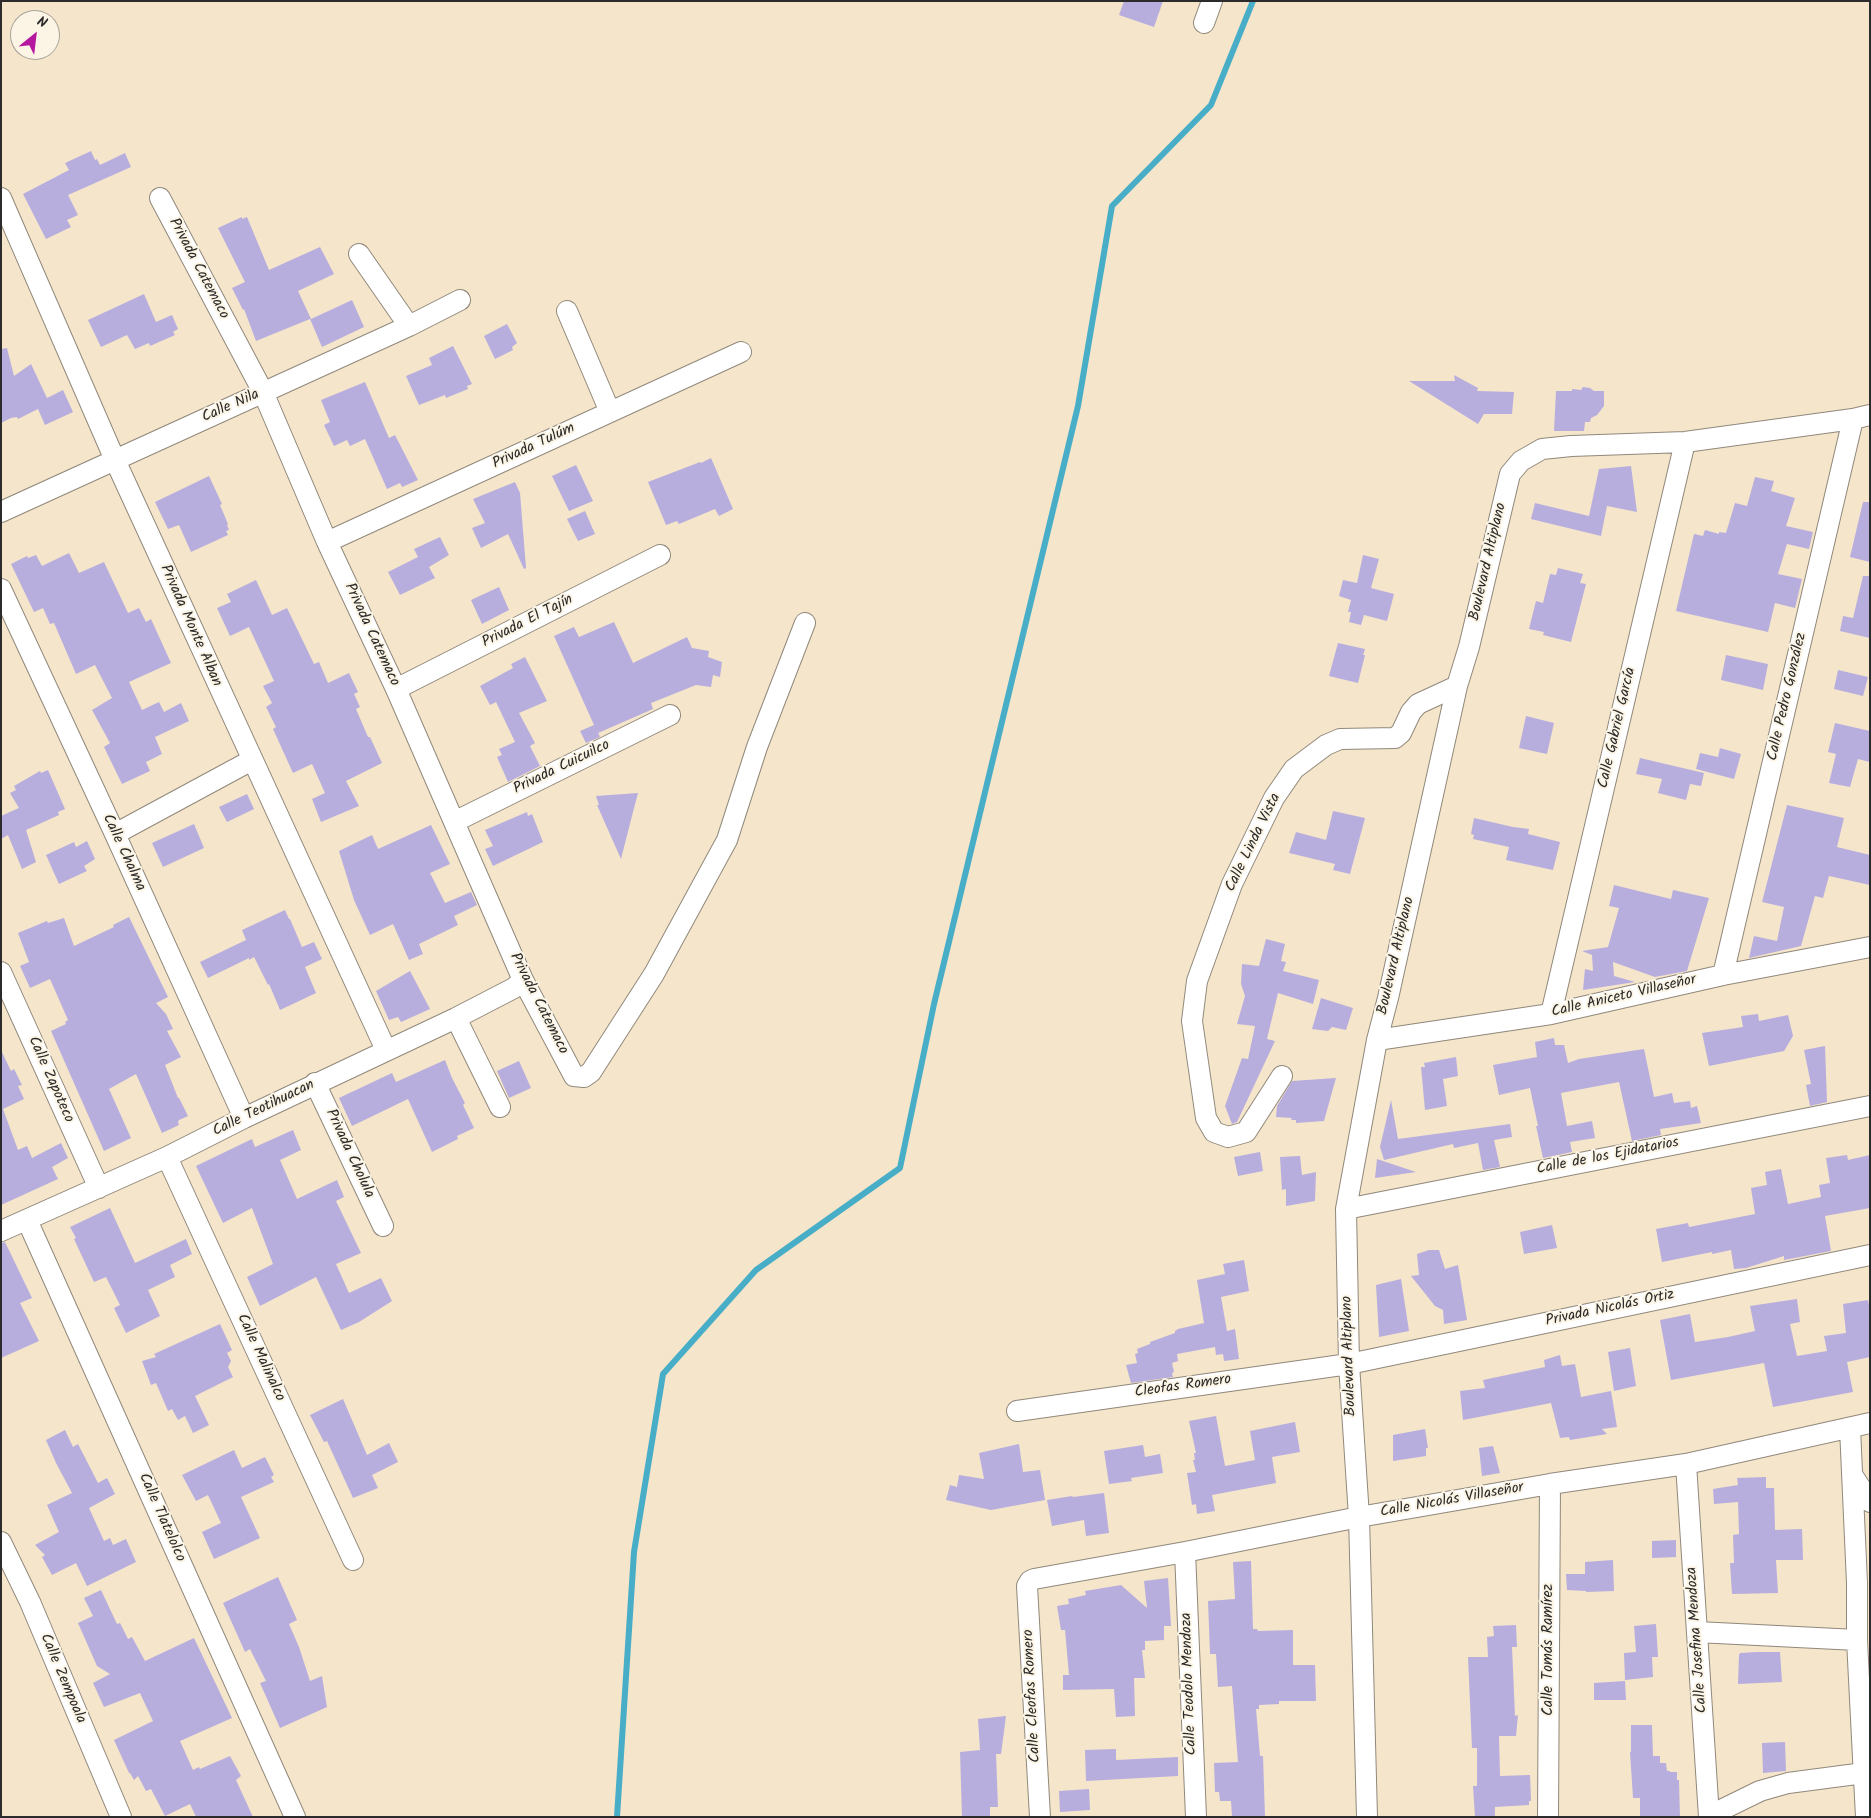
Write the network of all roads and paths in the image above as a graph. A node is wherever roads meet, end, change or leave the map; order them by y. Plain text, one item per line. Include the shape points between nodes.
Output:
1 (1212, 1) edge
2 (1204, 23) dead end
3 (1, 198) edge
4 (160, 198) dead end
5 (359, 254) dead end
6 (460, 300) dead end
7 (567, 311) dead end
8 (409, 326) junction
9 (741, 352) dead end
10 (263, 392) junction
11 (610, 412) junction
12 (1861, 417) edge
13 (1685, 442) junction
14 (115, 460) junction
15 (1, 512) edge
16 (327, 542) junction
17 (660, 555) dead end
18 (1, 588) edge
19 (805, 623) dead end
20 (1457, 686) junction
21 (396, 689) junction
22 (670, 714) dead end
23 (252, 760) junction
24 (454, 822) junction
25 (115, 834) junction
26 (1870, 947) edge
27 (1, 972) edge
28 (1723, 975) junction
29 (523, 980) junction
30 (1551, 1014) junction
31 (456, 1018) junction
32 (1377, 1040) junction
33 (386, 1050) junction
34 (1282, 1076) dead end
35 (315, 1083) junction
36 (1870, 1106) edge
37 (500, 1107) dead end
38 (244, 1118) junction
39 (167, 1157) junction
40 (99, 1188) junction
41 (1346, 1209) junction
42 (27, 1220) junction
43 (383, 1226) dead end
44 (1, 1231) edge
45 (1870, 1255) edge
46 (1349, 1364) junction
47 (1017, 1411) dead end
48 (1870, 1423) edge
49 (1850, 1428) junction
50 (1686, 1464) junction
51 (1852, 1474) junction
52 (1550, 1484) junction
53 (1870, 1502) edge
54 (1359, 1517) junction
55 (1, 1542) edge
56 (1186, 1552) junction
57 (352, 1560) dead end
58 (1034, 1579) joint
59 (1864, 1581) edge
60 (1697, 1632) junction
61 (1857, 1640) junction
62 (1864, 1773) junction
63 (120, 1817) edge
64 (295, 1817) edge
65 (1040, 1817) edge
66 (1196, 1817) edge
67 (1367, 1817) edge
68 (1548, 1817) edge
69 (1709, 1817) edge
70 (1866, 1817) edge

1 - 2 street
3 - 14 street, Privada Monte Alban
4 - 10 street, Privada Catemaco
5 - 8 street
6 - 8 street, Calle Nila
7 - 11 street
8 - 10 street, Calle Nila
9 - 11 street, Privada Tulúm
10 - 14 street, Calle Nila
10 - 16 street, Privada Catemaco
11 - 16 street, Privada Tulúm
12 - 13 street, Boulevard Altiplano
12 - 28 street, Calle Pedro González
13 - 20 street, Boulevard Altiplano via 1542,449 1521,461 1510,474
13 - 30 street, Calle Gabriel García
14 - 15 street, Calle Nila
14 - 23 street, Privada Monte Alban
16 - 21 street, Privada Catemaco
17 - 21 street, Privada El Tajín
18 - 25 street, Calle Chalma
19 - 29 street, Privada Catemaco via 757,747 727,840 654,974 591,1072 584,1077 574,1076
20 - 32 street, Boulevard Altiplano
20 - 34 street, Calle Linda Vista via 1418,704 1395,738 1340,739 1326,745 1294,769 1274,798 1232,884 1197,981 1192,1021 1206,1118 1214,1132 1228,1137 1246,1132
21 - 24 street, Privada Catemaco
22 - 24 street, Privada Cuicuilco
23 - 25 street
23 - 33 street, Privada Monte Alban
24 - 29 street, Privada Catemaco
25 - 38 street, Calle Chalma
26 - 28 street, Calle Aniceto Villaseñor
27 - 40 street, Calle Zapoteco
28 - 30 street, Calle Aniceto Villaseñor
29 - 31 street, Calle Teotihuacan via 514,988
30 - 32 street, Calle Aniceto Villaseñor
31 - 33 street, Calle Teotihuacan
31 - 37 street
32 - 41 street, Boulevard Altiplano
33 - 35 street, Calle Teotihuacan
35 - 38 street, Calle Teotihuacan
35 - 43 street, Privada Cholula
36 - 41 street, Calle de los Ejidatarios
38 - 39 street, Calle Teotihuacan
39 - 40 street, Calle Teotihuacan
39 - 57 street, Calle Malinalco
40 - 42 street, Calle Teotihuacan
41 - 46 street, Boulevard Altiplano
42 - 44 street, Calle Teotihuacan
42 - 64 street, Calle Tlatelolco
45 - 46 street, Privada Nicolás Ortiz
46 - 47 street, Cleofas Romero
46 - 54 street, Boulevard Altiplano
48 - 49 street, Calle Nicolás Villaseñor
49 - 50 street, Calle Nicolás Villaseñor
49 - 51 street
50 - 52 street, Calle Nicolás Villaseñor
50 - 60 street, Calle Josefina Mendoza
51 - 53 street
51 - 59 street
52 - 54 street, Calle Nicolás Villaseñor
52 - 68 street, Calle Tomás Ramírez
54 - 56 street, Calle Nicolás Villaseñor
54 - 67 street, Boulevard Altiplano
55 - 63 street, Calle Zempoala via 30,1602
56 - 58 street, Calle Nicolás Villaseñor
56 - 66 street, Calle Teodolo Mendoza
58 - 65 street, Calle Cleofas Romero via 1027,1586
59 - 61 street
60 - 61 street
60 - 69 street, Calle Josefina Mendoza
61 - 62 street
62 - 69 street via 1788,1782 1760,1791
62 - 70 street

